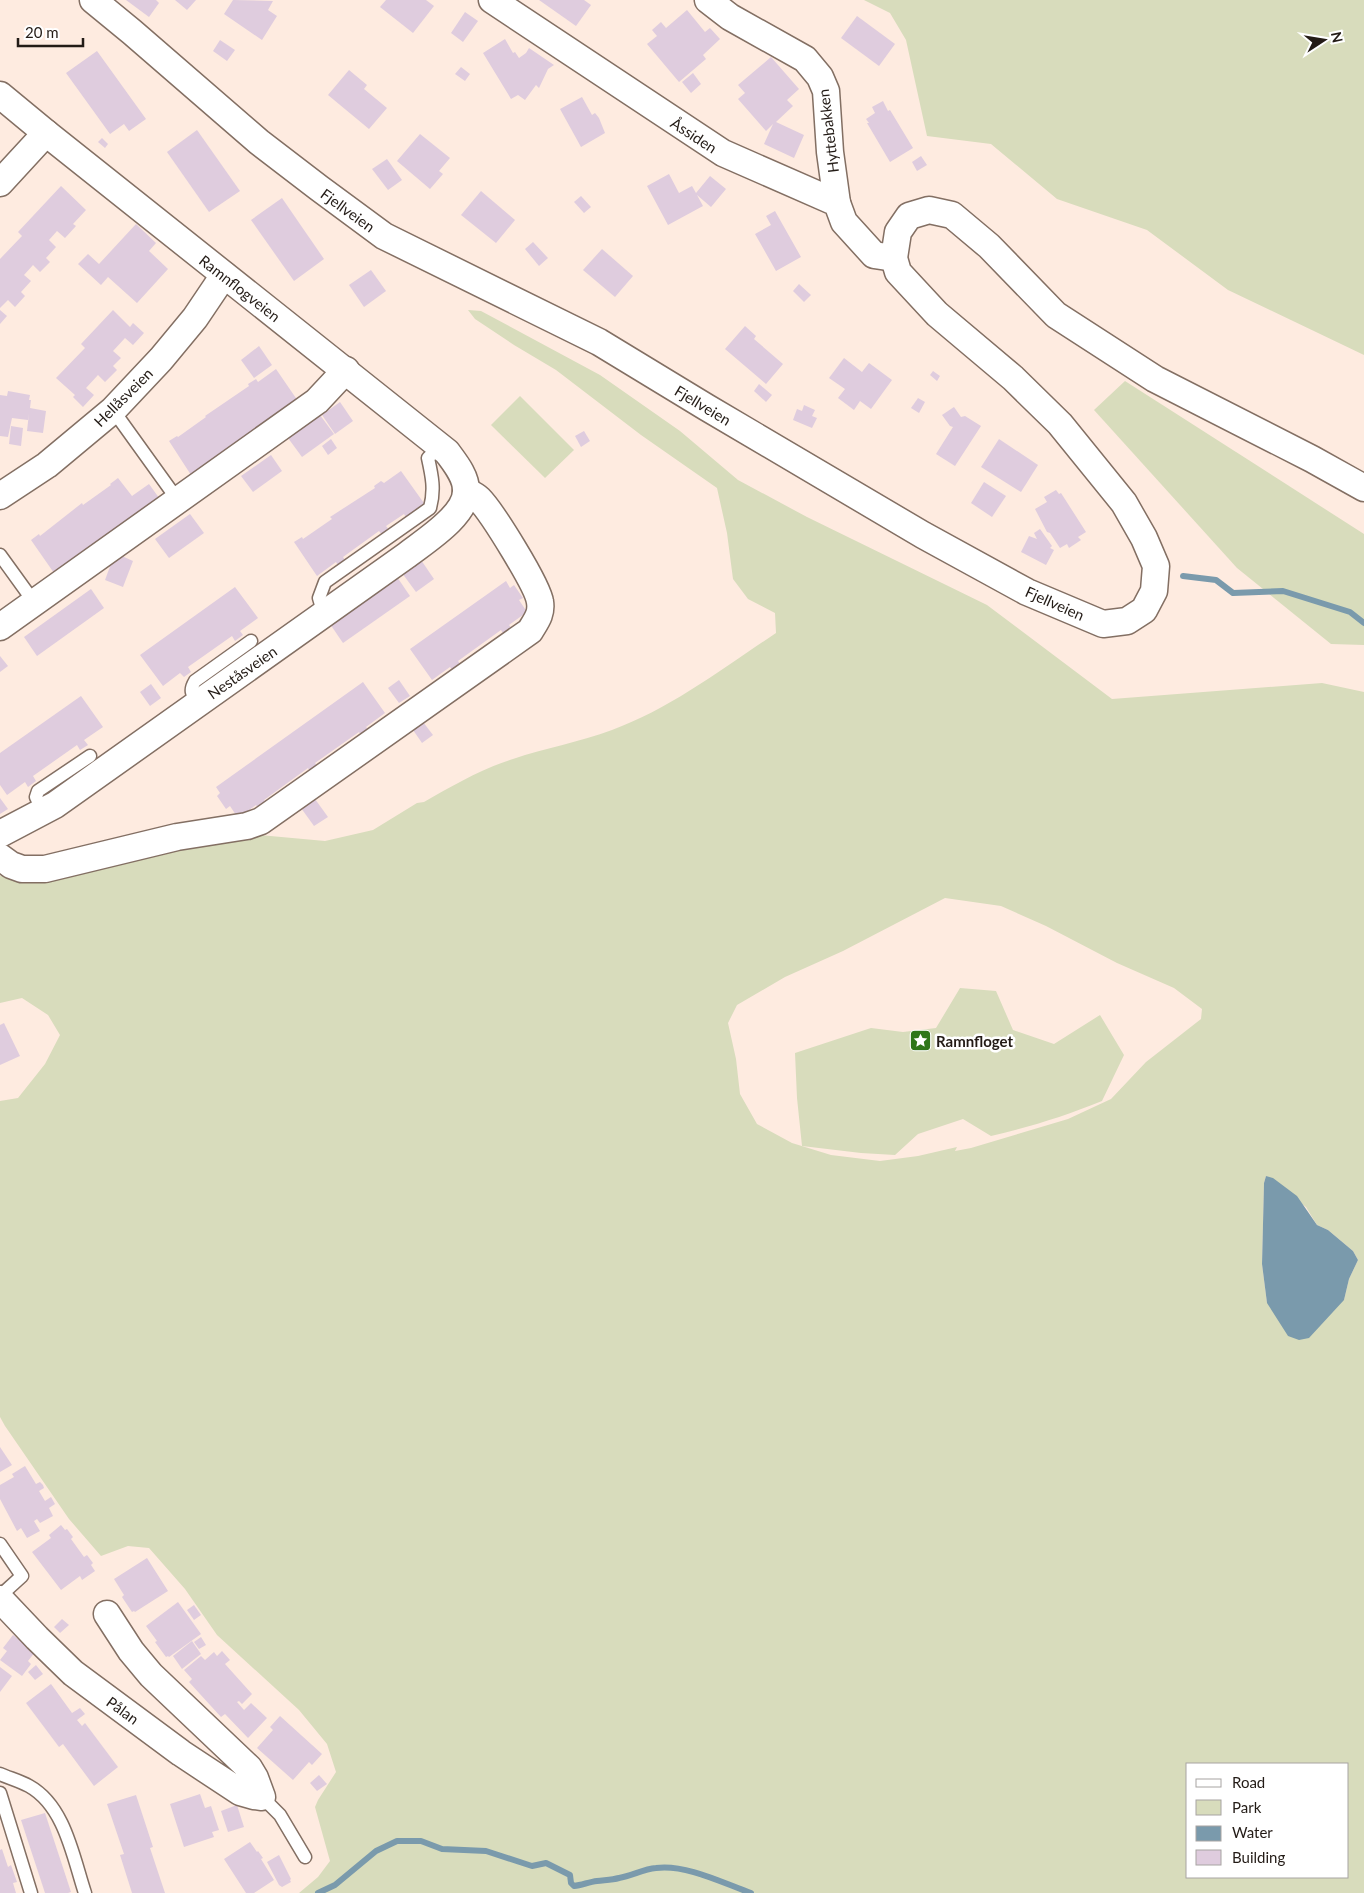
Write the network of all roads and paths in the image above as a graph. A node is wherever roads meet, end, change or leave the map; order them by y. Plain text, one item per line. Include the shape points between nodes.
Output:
1 (93, 0) edge
2 (492, 0) edge
3 (708, 0) edge
4 (0, 95) edge
5 (46, 133) junction
6 (0, 183) edge
7 (837, 203) junction
8 (894, 258) junction
9 (224, 276) junction
10 (346, 370) junction
11 (112, 410) junction
12 (440, 446) junction
13 (1364, 488) edge
14 (466, 491) junction
15 (0, 496) edge
16 (177, 499) junction
17 (0, 555) edge
18 (34, 602) junction
19 (324, 614) junction
20 (0, 627) edge
21 (252, 641) dead end
22 (198, 703) junction
23 (90, 756) dead end
24 (42, 812) junction
25 (0, 834) edge
26 (0, 857) edge
27 (0, 1544) edge
28 (0, 1597) edge
29 (107, 1614) dead end
30 (0, 1774) edge
31 (0, 1793) edge
32 (262, 1797) junction
33 (305, 1857) dead end
34 (31, 1893) edge
35 (85, 1893) edge

1 - 8 street, Fjellveien via 259,142 384,236 599,342 898,520 1027,592 1103,624 1127,620 1144,610 1154,591 1156,566 1124,503 1060,424 1013,378 937,314 898,272
2 - 7 street, Åssiden via 723,153
3 - 7 street, Hyttebakken via 730,17 805,59 820,77 826,91
4 - 5 street, Ramnflogveien
5 - 6 street
5 - 9 street, Ramnflogveien
7 - 8 street via 844,222 874,255
8 - 13 street via 898,232 909,216 929,210 952,215 989,246 1056,315 1155,379
9 - 10 street, Ramnflogveien
9 - 11 street, Hellåsveien via 161,359
10 - 12 street, Ramnflogveien
10 - 16 street via 317,401
11 - 15 street, Hellåsveien via 47,465
11 - 16 lane
12 - 14 street, Ramnflogveien via 448,452 464,478
12 - 19 lane via 428,458 434,496 430,508 325,582 319,598
14 - 19 street, Neståsveien via 459,510 444,526
14 - 26 street via 491,512 540,600 539,618 530,631 261,822 177,837 45,869 22,869
16 - 18 street
17 - 18 lane
18 - 20 street
19 - 22 street, Neståsveien
21 - 22 lane via 195,681 191,688
22 - 24 street, Neståsveien
23 - 24 lane via 38,791 36,797
24 - 25 street, Neståsveien
27 - 28 lane via 22,1576
28 - 32 street, Pålan via 73,1673 240,1792
29 - 32 street via 151,1675 249,1768
30 - 35 lane via 30,1786 51,1806 63,1824
31 - 34 lane
32 - 33 lane via 280,1815

